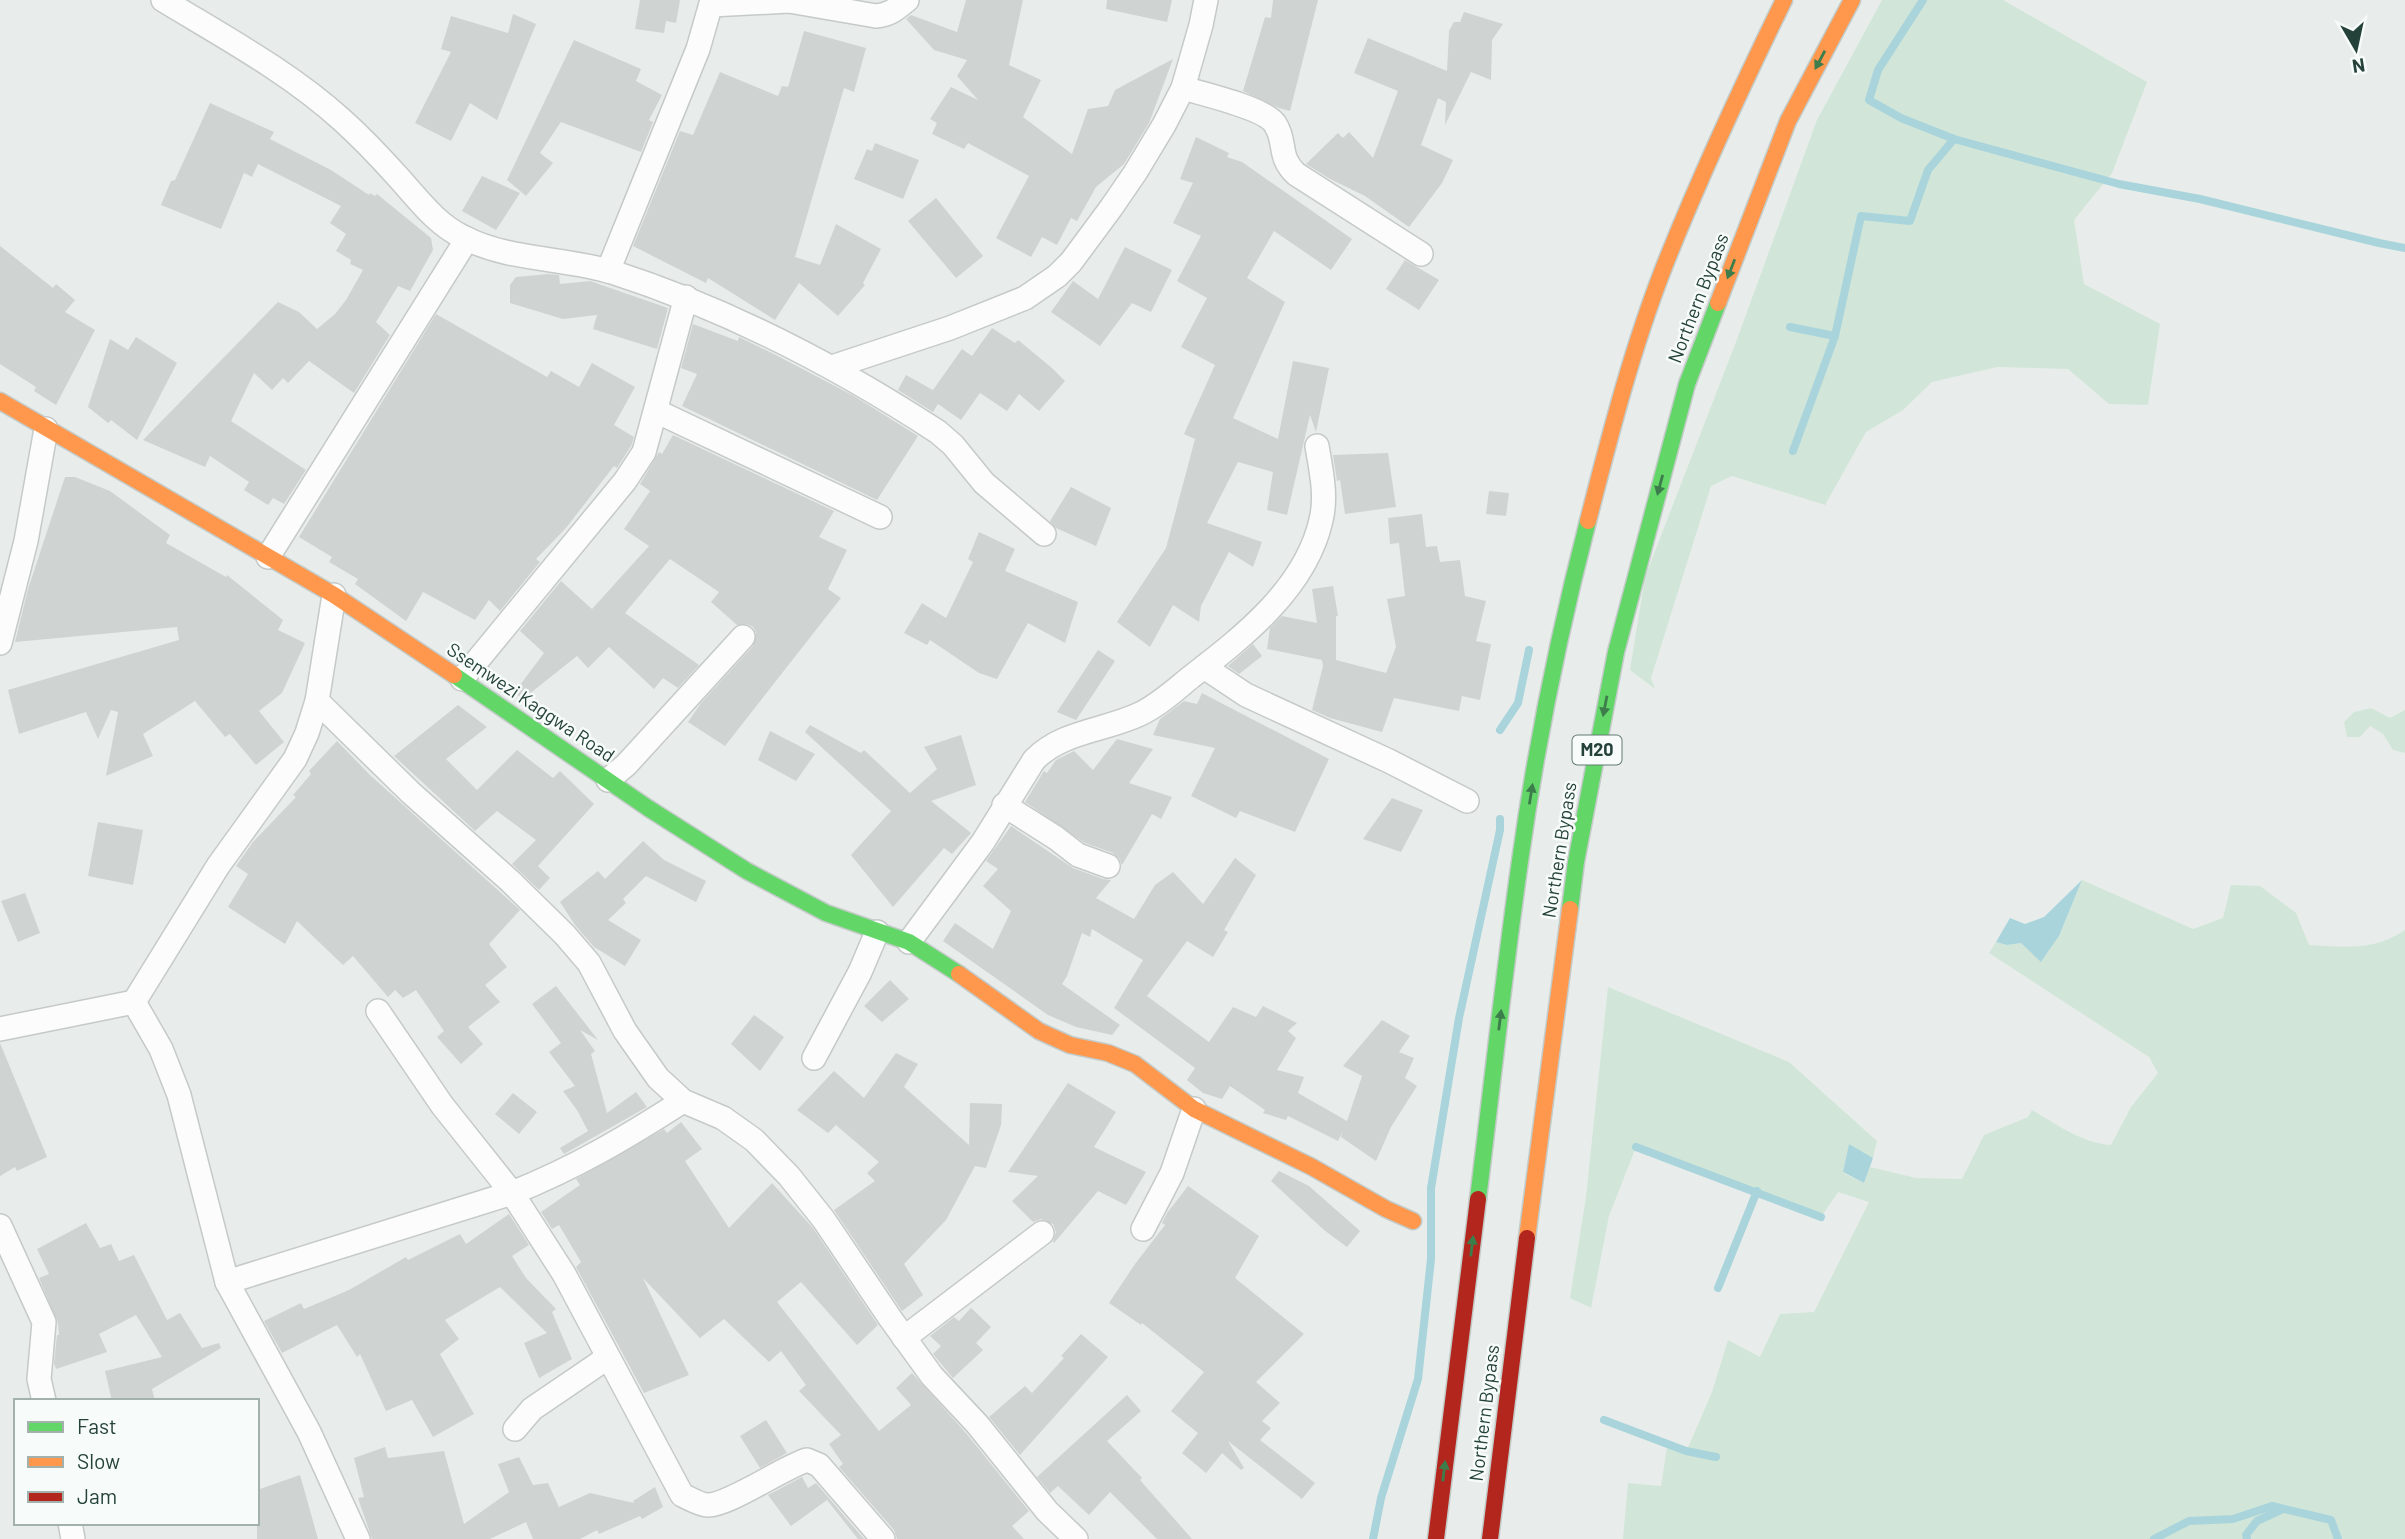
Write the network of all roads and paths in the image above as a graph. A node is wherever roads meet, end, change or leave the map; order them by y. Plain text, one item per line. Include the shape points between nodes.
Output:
1 (163, 0) edge
2 (907, 0) edge
3 (1206, 0) edge
4 (1784, 0) edge
5 (1852, 0) edge
6 (711, 3) edge
7 (1183, 88) junction
8 (467, 239) junction
9 (1421, 254) dead end
10 (608, 271) junction
11 (686, 297) junction
12 (832, 367) junction
13 (0, 401) edge
14 (656, 411) junction
15 (46, 429) junction
16 (1317, 446) dead end
17 (880, 517) dead end
18 (1044, 534) dead end
19 (268, 557) junction
20 (334, 595) junction
21 (743, 637) dead end
22 (0, 643) edge
23 (1204, 667) junction
24 (461, 679) junction
25 (317, 701) junction
26 (608, 780) junction
27 (1467, 802) dead end
28 (1004, 805) junction
29 (1108, 866) dead end
30 (877, 932) junction
31 (909, 942) junction
32 (134, 1002) junction
33 (378, 1011) dead end
34 (0, 1029) edge
35 (814, 1058) dead end
36 (683, 1101) junction
37 (1194, 1109) junction
38 (512, 1193) junction
39 (1413, 1221) dead end
40 (0, 1226) edge
41 (1143, 1229) dead end
42 (1042, 1233) dead end
43 (227, 1282) junction
44 (904, 1338) junction
45 (607, 1357) junction
46 (44, 1399) edge
47 (515, 1429) dead end
48 (358, 1539) edge
49 (883, 1539) edge
50 (1076, 1539) edge
51 (1436, 1539) edge
52 (1490, 1539) edge

1 - 8 street via 297,83 384,161 431,214
2 - 6 street via 895,11 876,16 789,1
3 - 7 street
51 -> 4 main road, Northern Bypass via 1520,860 1567,603 1607,446 1664,267 1722,128
5 -> 52 main road, Northern Bypass / M20 via 1788,121 1687,384 1615,652 1576,862
6 - 10 street via 698,48
7 - 9 street via 1268,116 1279,133 1283,159 1296,174
7 - 12 street via 1111,208 1072,262 1041,289 950,328
8 - 10 street via 519,256
8 - 19 street
10 - 11 street
11 - 12 street
11 - 14 street
12 - 18 street via 938,432 984,483
13 - 15 main road, Ssemwezi Kaggwa Road
14 - 17 street
14 - 24 street via 644,452 625,481
15 - 19 main road, Ssemwezi Kaggwa Road
15 - 22 street via 26,541
16 - 23 street via 1322,517 1307,556 1271,608
19 - 20 main road, Ssemwezi Kaggwa Road
20 - 24 main road, Ssemwezi Kaggwa Road
20 - 25 street
21 - 26 street
23 - 27 street via 1246,695
23 - 28 street via 1144,712 1064,739 1043,751
24 - 26 main road, Ssemwezi Kaggwa Road
25 - 32 street via 295,759 218,866
25 - 36 street via 565,935 589,963 641,1055
26 - 30 main road, Ssemwezi Kaggwa Road via 747,871 826,913
28 - 29 street via 1078,855
28 - 31 street via 983,842
30 - 31 main road, Ssemwezi Kaggwa Road
30 - 35 street
31 - 37 main road, Ssemwezi Kaggwa Road via 1039,1031 1135,1063
32 - 34 street
32 - 43 street via 161,1049 179,1095
33 - 38 street via 442,1105
36 - 38 street via 592,1158
36 - 44 street via 734,1125 789,1176
37 - 39 main road, Ssemwezi Kaggwa Road
37 - 41 street via 1172,1173
38 - 43 street
38 - 45 street via 564,1274
40 - 46 street via 44,1322 39,1379
42 - 44 street
43 - 48 street via 309,1432
44 - 50 street via 1047,1511
45 - 47 street via 532,1409
45 - 49 street via 682,1495 707,1505 807,1460 819,1465

